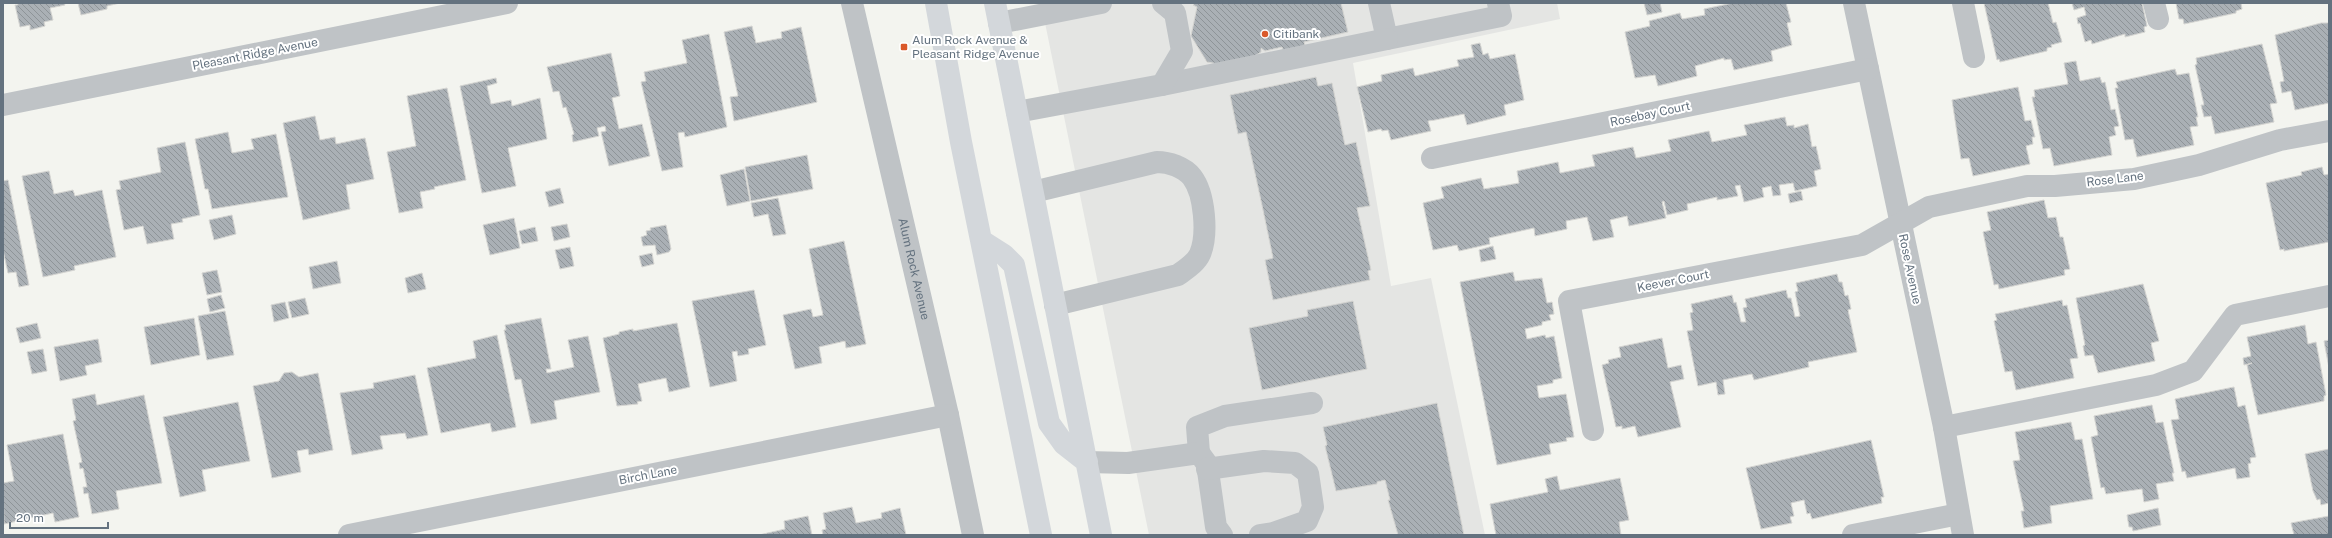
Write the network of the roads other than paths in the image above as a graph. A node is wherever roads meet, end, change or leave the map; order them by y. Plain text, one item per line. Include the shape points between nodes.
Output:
1 (508, 3) edge
2 (852, 3) edge
3 (936, 3) edge
4 (1101, 3) edge
5 (1163, 3) edge
6 (1380, 3) edge
7 (1498, 3) edge
8 (1854, 3) edge
9 (1963, 3) edge
10 (997, 13) edge
11 (1387, 39) junction
12 (1974, 57) dead end
13 (1868, 69) junction
14 (1162, 85) junction
15 (3, 105) edge
16 (1017, 112) junction
17 (2329, 131) edge
18 (1432, 158) dead end
19 (1033, 192) junction
20 (1901, 222) junction
21 (982, 241) junction
22 (2329, 296) edge
23 (1055, 305) junction
24 (1312, 403) dead end
25 (948, 415) junction
26 (1944, 427) junction
27 (1593, 430) dead end
28 (1203, 461) junction
29 (1087, 462) junction
30 (1958, 514) junction
31 (349, 535) edge
32 (973, 535) edge
33 (1041, 535) edge
34 (1101, 535) edge
35 (1222, 535) edge
36 (1260, 535) edge
37 (1853, 535) edge
38 (1963, 535) edge

1 - 15 street, Pleasant Ridge Avenue
2 - 25 street, Alum Rock Avenue
3 - 21 main road
4 - 10 street
5 - 14 street via 1175,13 1182,51
6 - 11 street
7 - 11 street via 1500,16
8 - 13 street, Rose Avenue
9 - 12 street
10 - 16 main road
11 - 14 street
13 - 18 street, Rosebay Court
13 - 20 street, Rose Avenue
14 - 16 street
16 - 19 main road
17 - 20 street, Rose Lane via 2280,140 2199,165 2134,179 2027,186 1929,207
19 - 23 main road
19 - 23 street via 1166,162 1192,176 1199,191 1205,226 1200,254 1192,265 1178,275
20 - 26 street, Rose Avenue
20 - 27 street, Keever Court via 1862,245 1569,301
21 - 29 main road via 1004,255 1014,266 1050,424 1064,444
21 - 33 main road
22 - 26 street via 2235,315 2193,371 2156,385
23 - 29 main road
24 - 28 street via 1225,416 1197,428
25 - 31 street, Birch Lane
25 - 32 street, Alum Rock Avenue
26 - 30 street, Rose Avenue
28 - 29 street
28 - 35 street via 1216,527
28 - 36 street via 1295,463 1308,473 1313,506 1307,521
29 - 34 main road
30 - 37 street
30 - 38 street, Rose Avenue

